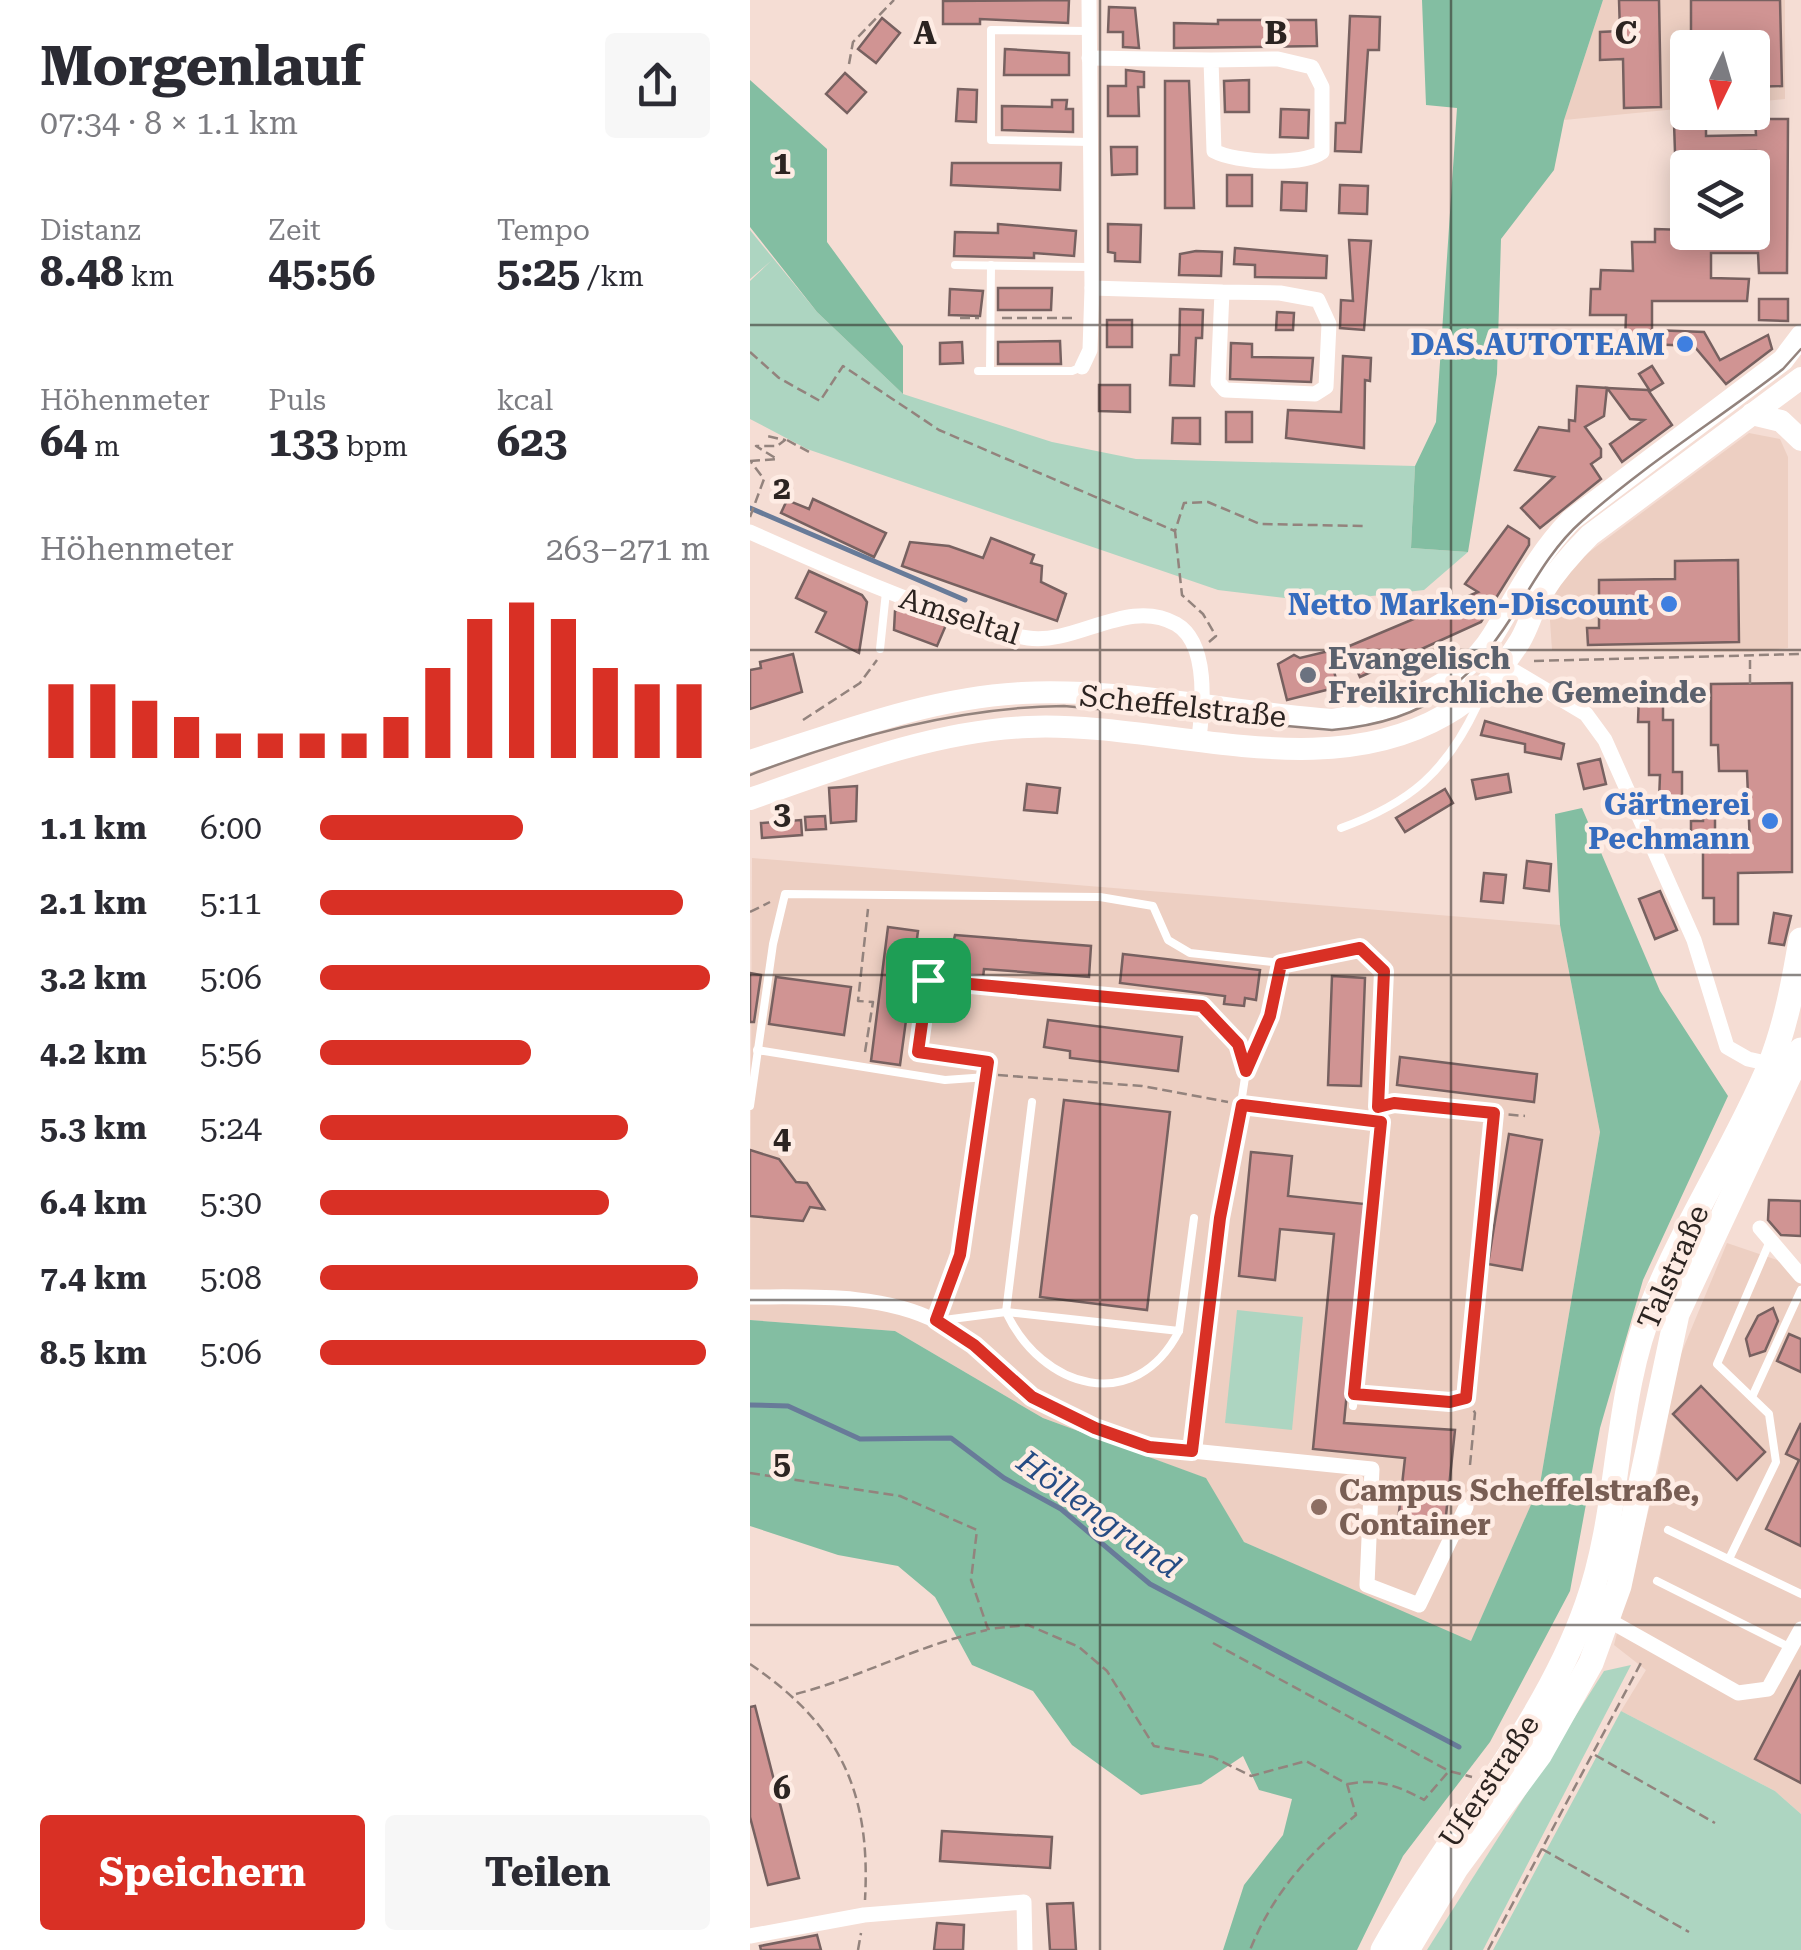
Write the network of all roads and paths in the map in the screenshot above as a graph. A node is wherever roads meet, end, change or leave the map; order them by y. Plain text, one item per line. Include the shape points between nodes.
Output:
1 (894, 0) edge
2 (1089, 0) edge
3 (1089, 30) junction
4 (1089, 58) junction
5 (1211, 60) junction
6 (849, 64) dead end
7 (1089, 142) junction
8 (955, 265) dead end
9 (991, 265) junction
10 (1088, 267) junction
11 (1092, 288) junction
12 (1222, 292) junction
13 (960, 318) dead end
14 (991, 318) junction
15 (1090, 318) junction
16 (1801, 336) edge
17 (750, 352) edge
18 (1792, 358) edge
19 (1082, 367) joint
20 (978, 371) dead end
21 (990, 371) junction
22 (1801, 378) edge
23 (1752, 414) junction
24 (767, 436) dead end
25 (786, 440) junction
26 (1801, 440) edge
27 (808, 452) dead end
28 (750, 461) edge
29 (750, 517) edge
30 (1362, 526) dead end
31 (1174, 530) junction
32 (750, 532) edge
33 (886, 592) junction
34 (1216, 636) dead end
35 (880, 649) joint
36 (1480, 652) junction
37 (1801, 654) edge
38 (1750, 662) junction
39 (1502, 664) junction
40 (1750, 684) dead end
41 (1472, 695) junction
42 (1203, 708) junction
43 (1199, 738) junction
44 (799, 746) junction
45 (750, 761) edge
46 (750, 799) edge
47 (1341, 828) dead end
48 (785, 894) junction
49 (870, 896) junction
50 (750, 912) edge
51 (1801, 940) edge
52 (1281, 964) junction
53 (757, 1050) junction
54 (1801, 1050) edge
55 (1770, 1064) junction
56 (862, 1068) junction
57 (1246, 1071) junction
58 (1002, 1074) dead end
59 (987, 1078) junction
60 (1032, 1102) dead end
61 (1242, 1105) junction
62 (750, 1106) edge
63 (1378, 1107) junction
64 (1494, 1113) junction
65 (1526, 1116) dead end
66 (1381, 1122) junction
67 (1194, 1218) dead end
68 (1765, 1235) joint
69 (1217, 1260) joint
70 (1801, 1276) edge
71 (1801, 1290) edge
72 (750, 1297) edge
73 (1006, 1312) junction
74 (936, 1320) junction
75 (1179, 1331) junction
76 (1354, 1394) junction
77 (1466, 1398) junction
78 (1752, 1398) junction
79 (1353, 1406) dead end
80 (1192, 1451) junction
81 (1470, 1465) dead end
82 (750, 1473) edge
83 (1466, 1507) dead end
84 (1668, 1530) dead end
85 (1729, 1560) junction
86 (1657, 1581) dead end
87 (1801, 1594) edge
88 (1598, 1613) junction
89 (1801, 1628) edge
90 (988, 1629) junction
91 (1213, 1643) dead end
92 (1650, 1644) junction
93 (1790, 1648) junction
94 (750, 1664) edge
95 (794, 1694) junction
96 (1594, 1754) junction
97 (1449, 1772) junction
98 (1490, 1781) junction
99 (1347, 1784) junction
100 (1716, 1823) dead end
101 (1541, 1848) junction
102 (864, 1915) junction
103 (1689, 1932) dead end
104 (750, 1936) edge
105 (1490, 1944) junction
106 (1025, 1950) edge
107 (1250, 1950) edge
108 (1384, 1950) edge
109 (1407, 1950) edge
110 (1488, 1950) edge
111 (1496, 1950) edge

1 - 6 path via 853,42
2 - 3 street
3 - 4 street
3 - 7 lane via 991,30 991,140
4 - 5 street
4 - 7 street
5 - 5 street via 1214,151 1226,158 1310,161 1322,152 1322,88 1312,66
7 - 10 street
8 - 9 lane
9 - 10 lane
9 - 14 lane
10 - 11 street
11 - 12 street
11 - 15 street
12 - 12 street via 1218,382 1225,390 1315,394 1326,387 1329,324 1318,300
13 - 14 path
14 - 15 path
14 - 21 lane
15 - 19 street via 1090,350
16 - 18 street, Scheffelstraße
17 - 31 path via 820,402 843,366 939,430
18 - 36 street, Scheffelstraße via 1571,520 1544,547
19 - 21 lane
20 - 21 lane
22 - 23 street, Scheffelstraße
23 - 26 street via 1781,420
23 - 39 street, Scheffelstraße via 1581,544 1540,597
24 - 25 path
25 - 27 path
25 - 28 path via 756,446 776,459
28 - 29 path via 764,479
30 - 31 path via 1260,524 1193,500 1184,503
31 - 34 path via 1182,596
32 - 33 street, Amseltal
33 - 35 lane
33 - 42 street, Amseltal via 999,634 1034,639 1151,615 1190,637
35 - 44 path via 860,683 804,720 795,735
36 - 39 street
36 - 42 street, Scheffelstraße via 1444,684 1370,714 1332,720
37 - 38 path
38 - 39 path via 1559,658
38 - 40 path
39 - 41 street, Scheffelstraße
39 - 55 street via 1586,714 1605,740 1694,940 1726,1047
41 - 43 street, Scheffelstraße via 1448,714 1377,742 1319,748
41 - 47 lane via 1477,706 1458,746 1425,783 1378,814
42 - 43 street, Amseltal
42 - 44 street, Scheffelstraße via 1022,693 928,704
43 - 46 street, Scheffelstraße via 1084,728 978,732
44 - 45 street, Scheffelstraße
48 - 49 lane
48 - 50 path
48 - 53 lane
49 - 52 lane via 1100,897 1153,906 1168,940 1190,953
49 - 56 path via 858,1001 872,1002
51 - 55 main road, Talstraße
52 - 57 lane via 1270,1016
52 - 63 lane via 1360,948 1384,971
53 - 56 lane
53 - 62 lane
54 - 88 main road, Talstraße via 1676,1314 1633,1530
55 - 88 main road, Talstraße via 1652,1305 1632,1371
56 - 59 lane via 945,1080
57 - 59 lane via 1238,1044 1202,1006 928,980 918,1052 988,1062
57 - 61 lane
58 - 61 path via 1142,1086
59 - 74 lane via 960,1255
60 - 73 lane
61 - 66 lane
61 - 69 lane
63 - 64 path
63 - 66 lane
64 - 65 path
64 - 77 path
66 - 76 lane
67 - 75 lane
68 - 70 street
68 - 78 lane via 1717,1364
69 - 80 street
71 - 78 lane
72 - 74 street via 854,1300
73 - 74 lane
73 - 75 lane
73 - 75 lane via 1042,1360 1067,1377 1100,1384 1147,1373
74 - 80 street via 1032,1397 1149,1447
76 - 77 path
76 - 79 lane
77 - 81 path via 1476,1413
78 - 85 lane via 1769,1414 1776,1462
80 - 83 street via 1372,1468 1368,1585 1419,1605
82 - 90 path via 900,1496 977,1530 972,1580
84 - 85 lane
85 - 87 lane
86 - 93 lane
88 - 92 street
88 - 98 main road, Uferstraße
88 - 109 main road, Uferstraße via 1591,1663 1552,1734 1456,1868
89 - 93 street
90 - 95 path
90 - 99 path via 1028,1625 1079,1647 1107,1671 1154,1746 1212,1757 1251,1776 1306,1760
91 - 97 path
92 - 93 street via 1738,1693 1768,1688
92 - 96 path
94 - 95 path
95 - 102 path via 833,1746 856,1792 868,1856
96 - 100 path
96 - 101 path
97 - 98 path
97 - 99 path via 1424,1800 1368,1780
98 - 108 main road, Uferstraße via 1430,1867
99 - 107 path via 1356,1815 1290,1876
101 - 103 path
101 - 105 path
102 - 104 street
102 - 106 street via 1024,1902
105 - 110 path
105 - 111 path

